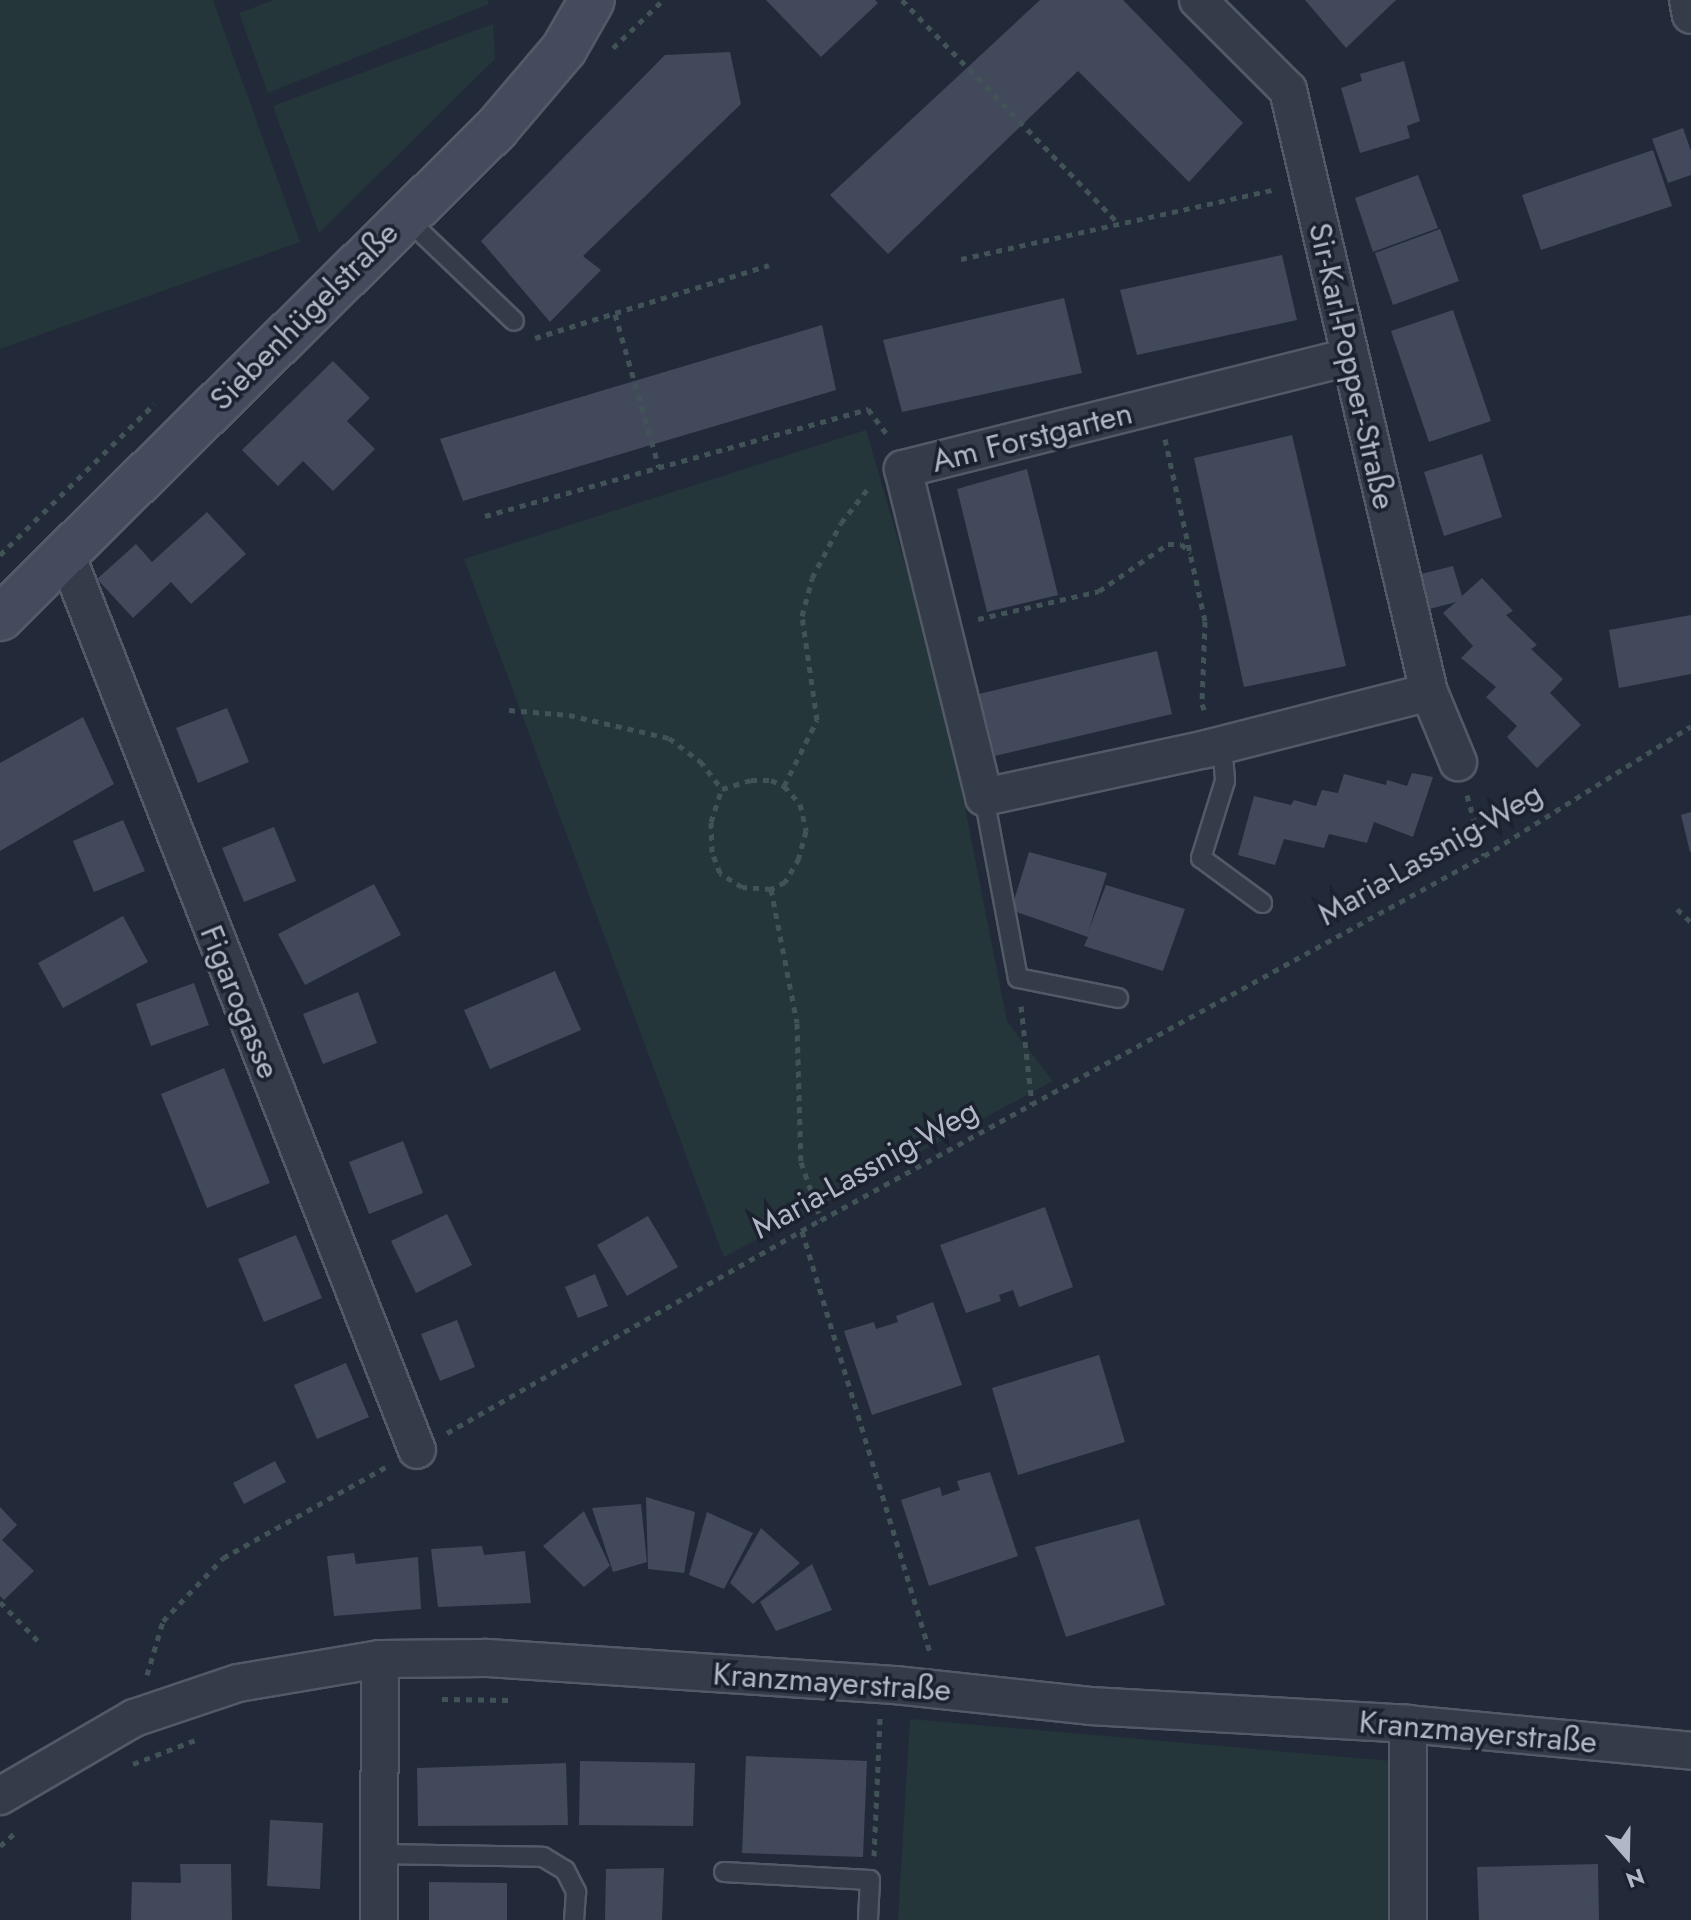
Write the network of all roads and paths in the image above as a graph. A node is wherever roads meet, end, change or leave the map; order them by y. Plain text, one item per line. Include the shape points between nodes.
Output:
1 (592, 0) edge
2 (902, 0) edge
3 (1198, 0) edge
4 (1688, 0) edge
5 (1691, 15) edge
6 (1309, 182) junction
7 (404, 216) junction
8 (1119, 224) junction
9 (961, 259) dead end
10 (769, 265) dead end
11 (615, 314) junction
12 (514, 321) joint
13 (1349, 357) junction
14 (1157, 405) junction
15 (659, 468) junction
16 (903, 469) junction
17 (485, 516) dead end
18 (1192, 553) junction
19 (66, 554) junction
20 (0, 618) edge
21 (942, 627) junction
22 (1429, 692) junction
23 (509, 710) dead end
24 (1691, 726) edge
25 (1222, 745) junction
26 (1458, 762) joint
27 (784, 786) junction
28 (722, 789) junction
29 (984, 797) junction
30 (1484, 856) junction
31 (771, 889) junction
32 (1262, 903) dead end
33 (1677, 909) dead end
34 (1691, 922) edge
35 (1018, 978) junction
36 (1118, 998) dead end
37 (1032, 1104) junction
38 (821, 1220) junction
39 (802, 1231) junction
40 (417, 1450) junction
41 (0, 1602) edge
42 (39, 1642) dead end
43 (380, 1659) junction
44 (926, 1688) junction
45 (441, 1698) dead end
46 (518, 1700) dead end
47 (880, 1712) dead end
48 (134, 1718) junction
49 (1408, 1724) junction
50 (206, 1735) dead end
51 (1691, 1751) edge
52 (132, 1765) dead end
53 (0, 1796) edge
54 (24, 1827) dead end
55 (0, 1846) edge
56 (379, 1854) junction
57 (724, 1872) dead end
58 (870, 1880) junction
59 (379, 1920) edge
60 (574, 1920) edge
61 (868, 1920) edge
62 (1408, 1920) edge

1 - 7 street, Siebenhügelstraße via 538,84
2 - 8 path
3 - 6 street, Sir-Karl-Popper-Straße via 1288,90
4 - 5 street
6 - 8 path
6 - 13 street, Sir-Karl-Popper-Straße
7 - 12 lane
7 - 19 street, Siebenhügelstraße
8 - 9 path
10 - 11 path
11 - 12 path via 532,339
11 - 15 path
13 - 14 street, Am Forstgarten
13 - 22 street, Sir-Karl-Popper-Straße
14 - 16 street, Am Forstgarten
14 - 18 path
15 - 16 path via 868,409 885,428
15 - 17 path
16 - 21 street, Am Forstgarten
16 - 27 path via 865,488 812,578 802,616 817,720
18 - 21 path via 1181,544 1168,544 1099,591
18 - 25 path via 1205,621 1202,704
19 - 20 street, Siebenhügelstraße
19 - 40 street, Figarogasse
21 - 29 street, Am Forstgarten
22 - 25 street
22 - 26 street, Sir-Karl-Popper-Straße
23 - 28 path via 569,715 669,738 700,761
24 - 30 path, Maria-Lassnig-Weg
25 - 29 street
25 - 32 lane via 1225,781 1201,858
26 - 30 path
27 - 28 path via 751,780
27 - 31 path via 800,804 806,831 785,882
28 - 31 path via 711,822 712,852 720,873 742,887
29 - 35 lane, Am Forstgarten
30 - 37 path, Maria-Lassnig-Weg
31 - 38 path via 797,1023 801,1162
33 - 34 path
35 - 36 lane
35 - 37 path
37 - 38 path, Maria-Lassnig-Weg
38 - 39 path, Maria-Lassnig-Weg
39 - 40 path, Maria-Lassnig-Weg
39 - 44 path via 931,1645
40 - 48 path, Maria-Lassnig-Weg via 223,1558 163,1621
41 - 42 path
43 - 44 street, Kranzmayerstraße via 487,1658
43 - 48 street, Kranzmayerstraße via 238,1683
43 - 56 street
44 - 49 street, Kranzmayerstraße via 1090,1706
45 - 46 path
47 - 58 path
48 - 53 street, Kranzmayerstraße
49 - 51 street, Kranzmayerstraße
49 - 62 street
50 - 52 path
54 - 55 path
56 - 59 street
56 - 60 lane via 543,1857 565,1870 576,1892
57 - 58 lane
58 - 61 lane

